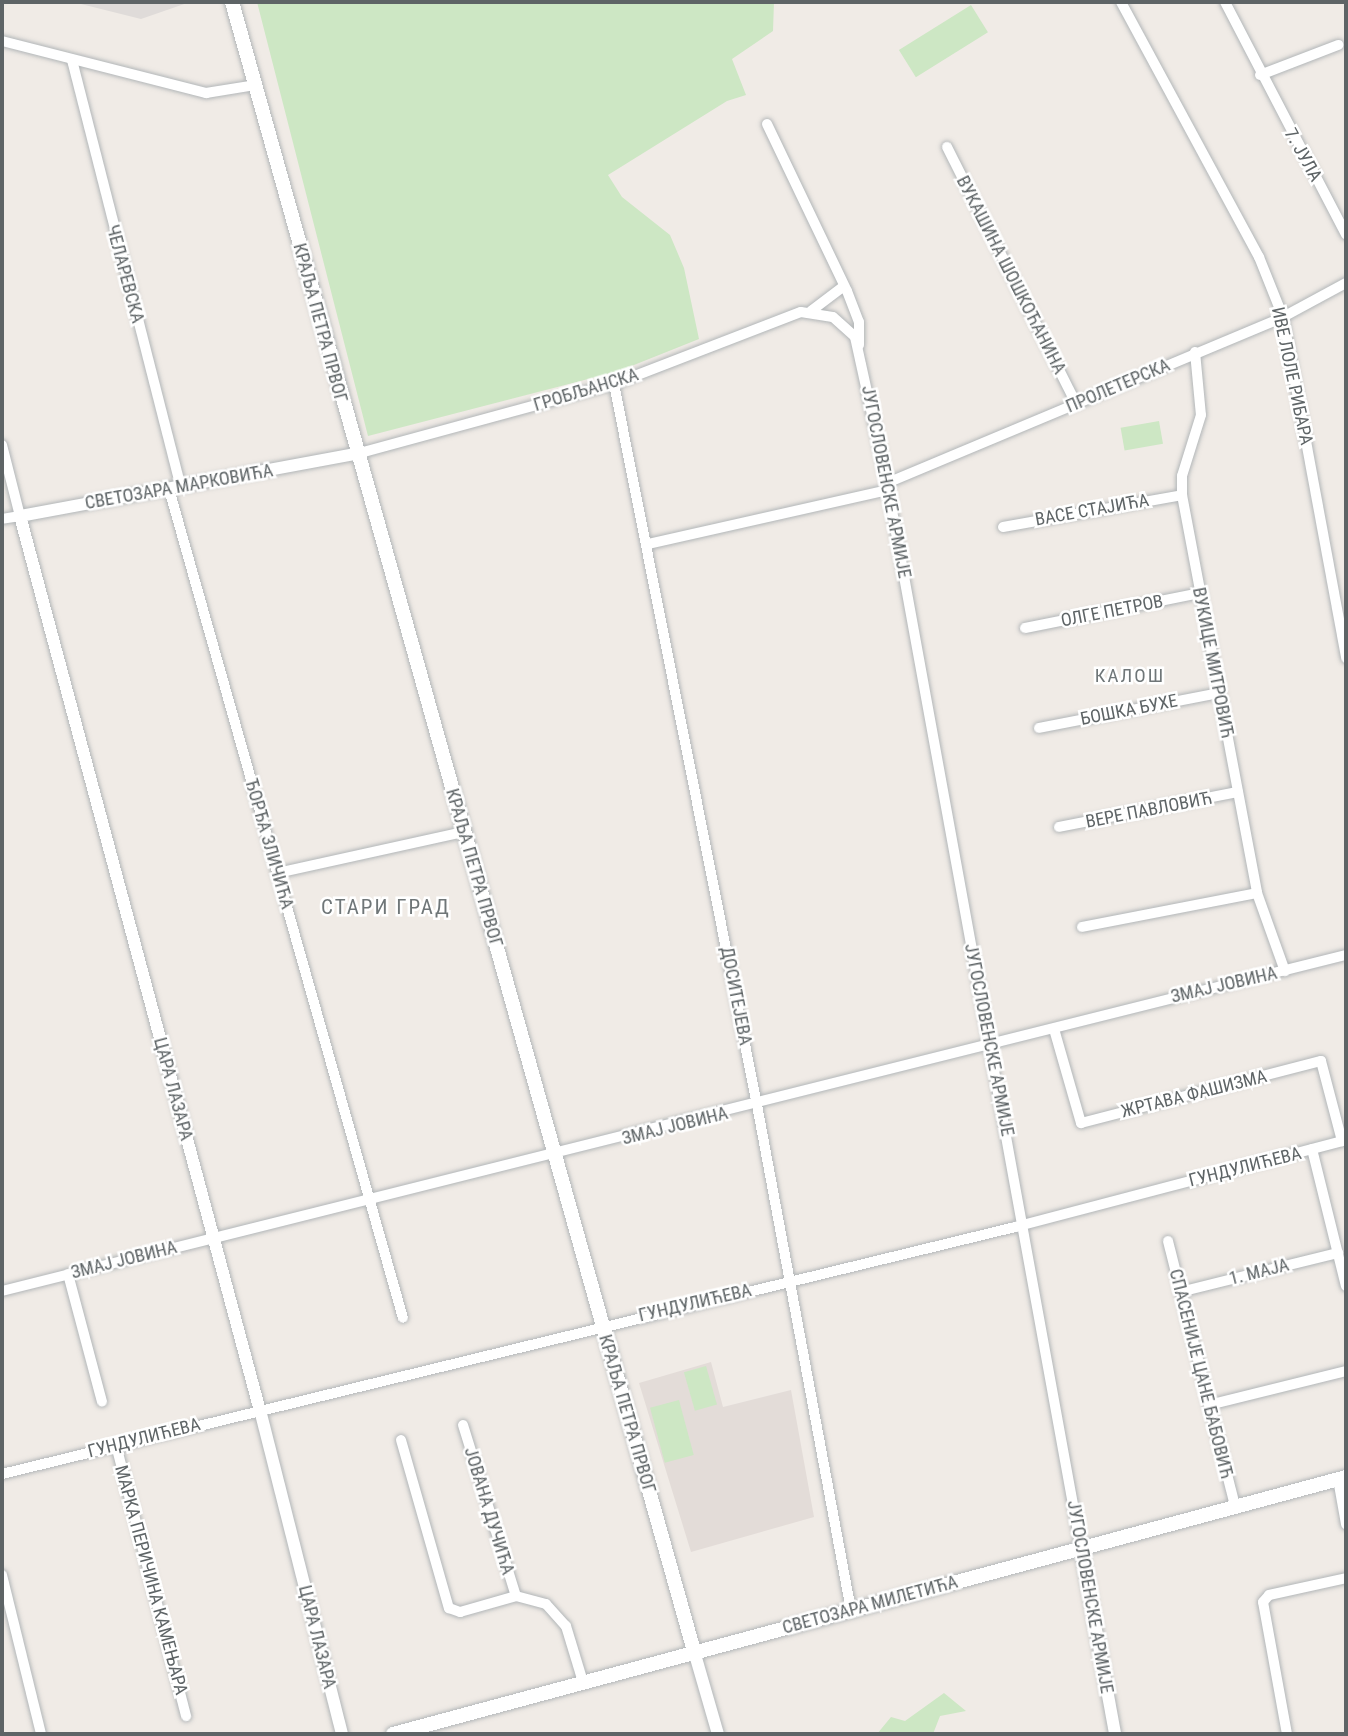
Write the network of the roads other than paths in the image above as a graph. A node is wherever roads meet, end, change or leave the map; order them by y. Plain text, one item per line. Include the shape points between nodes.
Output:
1 (232, 2) edge
2 (1121, 2) edge
3 (1225, 2) edge
4 (2, 41) edge
5 (1338, 45) dead end
6 (72, 60) junction
7 (1260, 75) junction
8 (256, 85) junction
9 (767, 124) dead end
10 (947, 147) dead end
11 (1346, 234) edge
12 (1346, 283) edge
13 (844, 286) junction
14 (811, 311) junction
15 (1283, 317) junction
16 (859, 346) junction
17 (1195, 352) junction
18 (614, 384) junction
19 (1076, 403) junction
20 (2, 445) edge
21 (356, 454) junction
22 (887, 486) junction
23 (175, 488) junction
24 (1182, 495) junction
25 (20, 516) junction
26 (2, 519) edge
27 (1003, 527) dead end
28 (648, 544) junction
29 (1200, 593) junction
30 (1025, 628) dead end
31 (1346, 658) edge
32 (1219, 693) junction
33 (1039, 728) dead end
34 (1238, 792) junction
35 (1059, 827) dead end
36 (464, 832) junction
37 (277, 873) junction
38 (1257, 893) junction
39 (1082, 927) dead end
40 (1346, 956) edge
41 (1285, 971) junction
42 (1054, 1029) junction
43 (989, 1043) junction
44 (757, 1105) junction
45 (1344, 1141) edge
46 (1312, 1149) junction
47 (555, 1156) junction
48 (370, 1199) junction
49 (1024, 1224) junction
50 (212, 1237) junction
51 (1168, 1241) dead end
52 (1338, 1253) junction
53 (68, 1274) junction
54 (790, 1281) junction
55 (1346, 1286) edge
56 (2, 1291) edge
57 (1180, 1292) junction
58 (403, 1318) dead end
59 (603, 1325) junction
60 (1346, 1371) edge
61 (102, 1402) dead end
62 (1209, 1405) junction
63 (260, 1411) junction
64 (463, 1424) dead end
65 (401, 1440) dead end
66 (116, 1444) junction
67 (2, 1474) edge
68 (1342, 1478) edge
69 (1235, 1506) junction
70 (1346, 1524) edge
71 (1081, 1548) junction
72 (2, 1575) edge
73 (1346, 1578) edge
74 (516, 1597) junction
75 (851, 1609) junction
76 (694, 1651) junction
77 (583, 1682) junction
78 (186, 1716) dead end
79 (41, 1734) edge
80 (342, 1734) edge
81 (393, 1734) edge
82 (718, 1734) edge
83 (1115, 1734) edge
84 (1287, 1734) edge

1 - 8 main road, КРАЉА ПЕТРА ПРВОГ
2 - 15 street, ИВЕ ЛОЛЕ РИБАРА via 1259,257
3 - 7 street, 7. ЈУЛА
4 - 6 street
5 - 7 street
6 - 8 street via 206,93
6 - 23 street, ЧЕЛАРЕВСКА
7 - 11 street, 7. ЈУЛА
8 - 21 main road, КРАЉА ПЕТРА ПРВОГ
9 - 13 street, ЈУГОСЛОВЕНСКЕ АРМИЈЕ
10 - 19 street, ВУКАШИНА ШОШКОЋАНИНА
12 - 15 street, ПРОЛЕТЕРСКА
13 - 14 street
13 - 16 street, ЈУГОСЛОВЕНСКЕ АРМИЈЕ via 859,321
14 - 16 street via 833,317
14 - 18 street, ГРОБЉАНСКА via 790,315
15 - 17 street, ПРОЛЕТЕРСКА
15 - 31 street, ИВЕ ЛОЛЕ РИБАРА
16 - 22 street, ЈУГОСЛОВЕНСКЕ АРМИЈЕ
17 - 19 street, ПРОЛЕТЕРСКА
17 - 24 street, ВУКИЦЕ МИТРОВИЋ via 1201,415 1182,476
18 - 21 street, ГРОБЉАНСКА
18 - 28 street, ДОСИТЕЈЕВА
19 - 22 street, ПРОЛЕТЕРСКА
20 - 25 street, ЦАРА ЛАЗАРА
21 - 23 street, СВЕТОЗАРА МАРКОВИЋА
21 - 36 main road, КРАЉА ПЕТРА ПРВОГ
22 - 28 street, ПРОЛЕТЕРСКА
22 - 43 street, ЈУГОСЛОВЕНСКЕ АРМИЈЕ
23 - 25 street, СВЕТОЗАРА МАРКОВИЋА
23 - 37 street, ЂОРЂА ЗЛИЧИЋА
24 - 27 street, ВАСЕ СТАЈИЋА
24 - 29 street, ВУКИЦЕ МИТРОВИЋ
25 - 26 street, СВЕТОЗАРА МАРКОВИЋА
25 - 50 street, ЦАРА ЛАЗАРА
28 - 44 street, ДОСИТЕЈЕВА
29 - 30 street, ОЛГЕ ПЕТРОВ
29 - 32 street, ВУКИЦЕ МИТРОВИЋ
32 - 33 street, БОШКА БУХЕ
32 - 34 street, ВУКИЦЕ МИТРОВИЋ
34 - 35 street, ВЕРЕ ПАВЛОВИЋ
34 - 38 street, ВУКИЦЕ МИТРОВИЋ
36 - 37 street
36 - 47 main road, КРАЉА ПЕТРА ПРВОГ
37 - 48 street, ЂОРЂА ЗЛИЧИЋА
38 - 39 street
38 - 41 street, ВУКИЦЕ МИТРОВИЋ
40 - 41 street, ЗМАЈ ЈОВИНА
41 - 42 street, ЗМАЈ ЈОВИНА
42 - 43 street, ЗМАЈ ЈОВИНА
42 - 45 street, ЖРТАВА ФАШИЗМА via 1081,1123 1321,1061
43 - 44 street, ЗМАЈ ЈОВИНА
43 - 49 street, ЈУГОСЛОВЕНСКЕ АРМИЈЕ
44 - 47 street, ЗМАЈ ЈОВИНА
44 - 54 street, ДОСИТЕЈЕВА
45 - 46 street, ГУНДУЛИЋЕВА
46 - 49 street, ГУНДУЛИЋЕВА
46 - 52 street
47 - 48 street, ЗМАЈ ЈОВИНА
47 - 59 main road, КРАЉА ПЕТРА ПРВОГ
48 - 50 street, ЗМАЈ ЈОВИНА
48 - 58 street, ЂОРЂА ЗЛИЧИЋА
49 - 54 street, ГУНДУЛИЋЕВА
49 - 71 street, ЈУГОСЛОВЕНСКЕ АРМИЈЕ
50 - 53 street, ЗМАЈ ЈОВИНА
50 - 63 street, ЦАРА ЛАЗАРА
51 - 57 street, СПАСЕНИЈЕ ЦАНЕ БАБОВИЋ
52 - 55 street
52 - 57 street, 1. МАЈА
53 - 56 street, ЗМАЈ ЈОВИНА
53 - 61 street
54 - 59 street, ГУНДУЛИЋЕВА
54 - 75 street, ДОСИТЕЈЕВА
57 - 62 street, СПАСЕНИЈЕ ЦАНЕ БАБОВИЋ
59 - 63 street, ГУНДУЛИЋЕВА
59 - 76 main road, КРАЉА ПЕТРА ПРВОГ
60 - 62 street
62 - 69 street, СПАСЕНИЈЕ ЦАНЕ БАБОВИЋ
63 - 66 street, ГУНДУЛИЋЕВА
63 - 80 street, ЦАРА ЛАЗАРА
64 - 74 street, ЈОВАНА ДУЧИЋА
65 - 74 street via 449,1608 460,1612
66 - 67 street, ГУНДУЛИЋЕВА
66 - 78 street, МАРКА ПЕРИЧИНА КАМЕЊАРА
68 - 69 main road, СВЕТОЗАРА МИЛЕТИЋА
68 - 70 street
69 - 71 main road, СВЕТОЗАРА МИЛЕТИЋА
71 - 75 main road, СВЕТОЗАРА МИЛЕТИЋА
71 - 83 street, ЈУГОСЛОВЕНСКЕ АРМИЈЕ
72 - 79 street
73 - 84 street via 1269,1595 1263,1602
74 - 77 street via 540,1601 561,1618
75 - 76 main road, СВЕТОЗАРА МИЛЕТИЋА
76 - 77 main road, СВЕТОЗАРА МИЛЕТИЋА
76 - 82 street, КРАЉА ПЕТРА ПРВОГ
77 - 81 main road, СВЕТОЗАРА МИЛЕТИЋА

